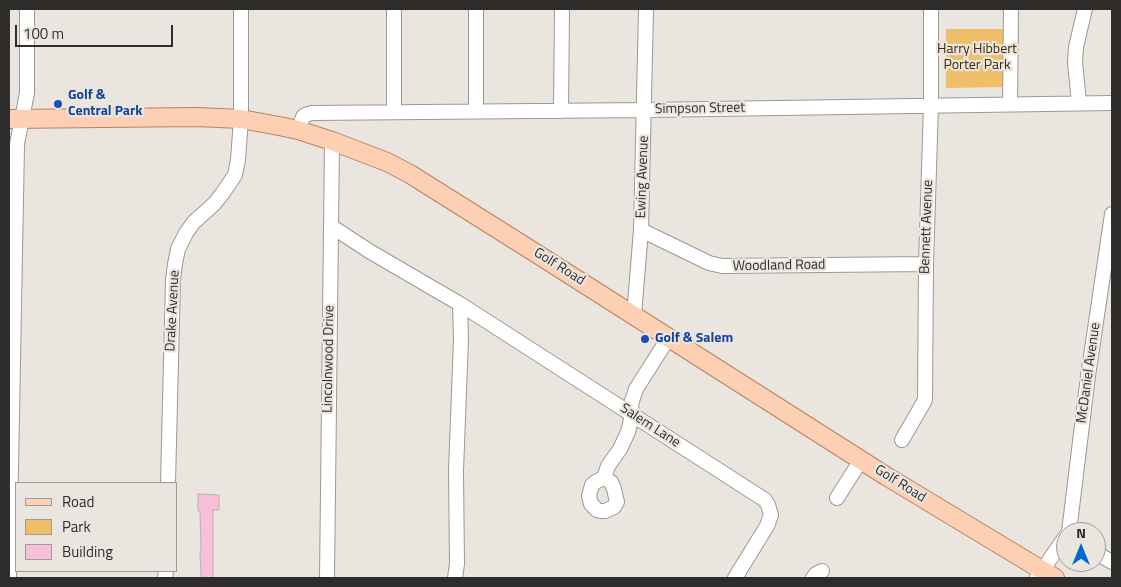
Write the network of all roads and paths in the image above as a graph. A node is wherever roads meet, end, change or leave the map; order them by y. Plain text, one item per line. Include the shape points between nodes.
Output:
1 (28, 9) edge
2 (241, 9) edge
3 (394, 9) edge
4 (476, 9) edge
5 (562, 9) edge
6 (646, 9) edge
7 (931, 9) edge
8 (1011, 9) edge
9 (1085, 9) edge
10 (1079, 103) junction
11 (1112, 103) edge
12 (1010, 104) junction
13 (931, 105) junction
14 (645, 110) junction
15 (476, 111) junction
16 (561, 111) junction
17 (394, 112) junction
18 (16, 119) edge
19 (241, 120) junction
20 (298, 130) junction
21 (332, 141) junction
22 (1112, 214) edge
23 (331, 226) junction
24 (1111, 228) edge
25 (641, 230) junction
26 (926, 264) junction
27 (460, 304) junction
28 (634, 315) junction
29 (669, 337) junction
30 (632, 414) junction
31 (10, 438) edge
32 (902, 440) dead end
33 (862, 460) junction
34 (604, 478) dead end
35 (168, 482) edge
36 (837, 498) dead end
37 (1070, 522) edge
38 (1056, 555) edge
39 (1045, 576) edge
40 (9, 578) edge
41 (327, 578) edge
42 (455, 578) edge
43 (735, 578) edge

1 - 18 street via 27,93
2 - 19 street, Drake Avenue
3 - 17 street
4 - 15 street
5 - 16 street
6 - 14 street, Ewing Avenue
7 - 13 street, Bennett Avenue
8 - 12 street
9 - 10 street via 1075,62
10 - 11 street, Simpson Street
10 - 12 street, Simpson Street
12 - 13 street, Simpson Street
13 - 14 street, Simpson Street
13 - 26 street, Bennett Avenue
14 - 16 street, Simpson Street
14 - 25 street, Ewing Avenue
15 - 16 street, Simpson Street
15 - 17 street, Simpson Street
17 - 20 street, Simpson Street via 312,113 303,116
18 - 19 main road, Golf Road via 197,116
18 - 31 street
19 - 20 main road, Golf Road
19 - 35 street, Drake Avenue via 235,174 214,204 194,222 178,248 172,280
20 - 21 main road, Golf Road
21 - 23 street, Lincolnwood Drive
21 - 28 main road, Golf Road via 410,174
22 - 24 street, McDaniel Avenue
23 - 27 street, Salem Lane
23 - 41 street, Lincolnwood Drive
24 - 37 street, McDaniel Avenue
25 - 26 street, Woodland Road via 708,263 722,266
25 - 28 street, Ewing Avenue
26 - 32 street, Bennett Avenue via 925,400
27 - 30 street, Salem Lane
27 - 42 street
28 - 29 main road, Golf Road
29 - 30 street via 636,388 631,404
29 - 33 main road, Golf Road
30 - 34 street via 624,440
30 - 43 street, Salem Lane via 765,500 771,515 767,526
31 - 40 street
33 - 36 street
33 - 39 main road, Golf Road
38 - 39 street

